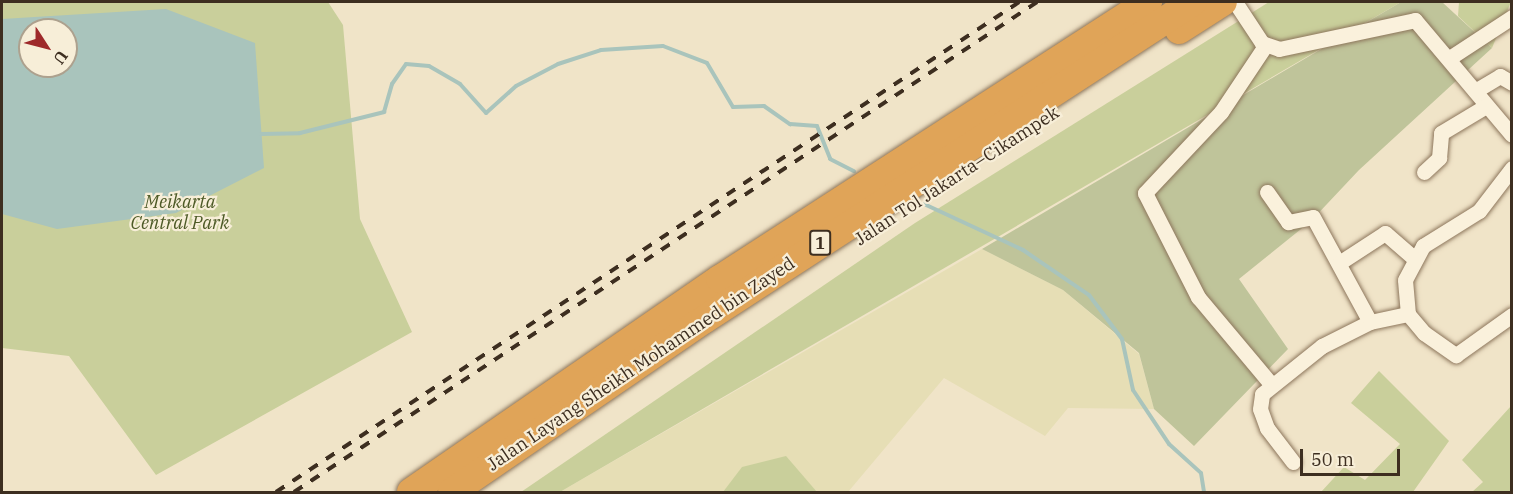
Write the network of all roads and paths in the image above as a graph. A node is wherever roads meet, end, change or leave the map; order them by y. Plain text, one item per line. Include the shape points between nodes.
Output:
1 (1148, 2) edge
2 (1155, 2) edge
3 (1193, 2) edge
4 (1223, 2) edge
5 (1235, 2) edge
6 (1512, 17) edge
7 (1263, 45) junction
8 (1451, 57) junction
9 (1512, 83) edge
10 (1475, 92) junction
11 (1486, 106) junction
12 (1512, 135) edge
13 (1512, 168) edge
14 (1424, 172) dead end
15 (1267, 192) dead end
16 (1413, 257) junction
17 (1339, 263) junction
18 (1408, 314) junction
19 (1512, 315) edge
20 (1370, 322) junction
21 (1271, 384) junction
22 (1293, 462) dead end
23 (411, 492) edge
24 (420, 492) edge
25 (452, 492) edge
26 (484, 492) edge

1 - 23 highway, 1 via 720,279
2 - 24 highway, Jalan Layang Sheikh Mohammed bin Zayed / 1 via 759,260
3 - 25 highway, Jalan Layang Sheikh Mohammed bin Zayed / 1 via 705,319
4 - 26 highway, Jalan Tol Jakarta–Cikampek / 1
5 - 7 street
6 - 8 street
7 - 8 street via 1295,47 1384,22 1415,20
7 - 21 street via 1221,112 1144,193 1198,297
8 - 10 street
9 - 10 street via 1500,76
10 - 11 street
11 - 12 street
11 - 14 street via 1441,133 1440,158
13 - 16 street via 1479,211
15 - 17 street via 1288,222 1312,217
16 - 17 street via 1385,234
16 - 18 street via 1405,280
17 - 20 street
18 - 19 street via 1424,333 1456,355
18 - 20 street
20 - 21 street via 1322,346
21 - 22 street via 1262,394 1262,417

